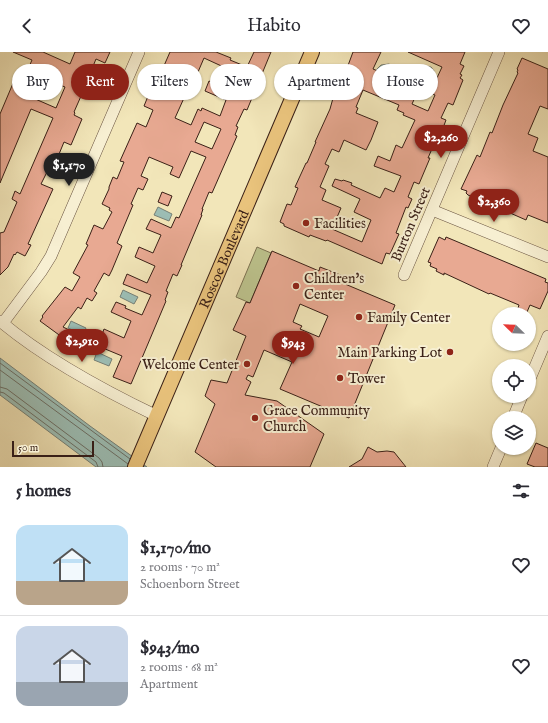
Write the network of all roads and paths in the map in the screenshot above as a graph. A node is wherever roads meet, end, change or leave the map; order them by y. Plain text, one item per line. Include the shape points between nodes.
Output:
1 (139, 52) edge
2 (312, 52) edge
3 (499, 52) edge
4 (432, 210) junction
5 (548, 257) edge
6 (404, 275) dead end
7 (1, 322) edge
8 (548, 337) edge
9 (536, 365) edge
10 (157, 416) junction
11 (498, 455) edge
12 (137, 463) edge
13 (493, 467) edge

1 - 7 street via 51,256
2 - 10 main road, Roscoe Boulevard
3 - 4 street, Burton Street
4 - 5 street
4 - 6 street, Burton Street
7 - 10 street via 77,373
8 - 9 street
10 - 12 main road, Roscoe Boulevard
11 - 13 street

